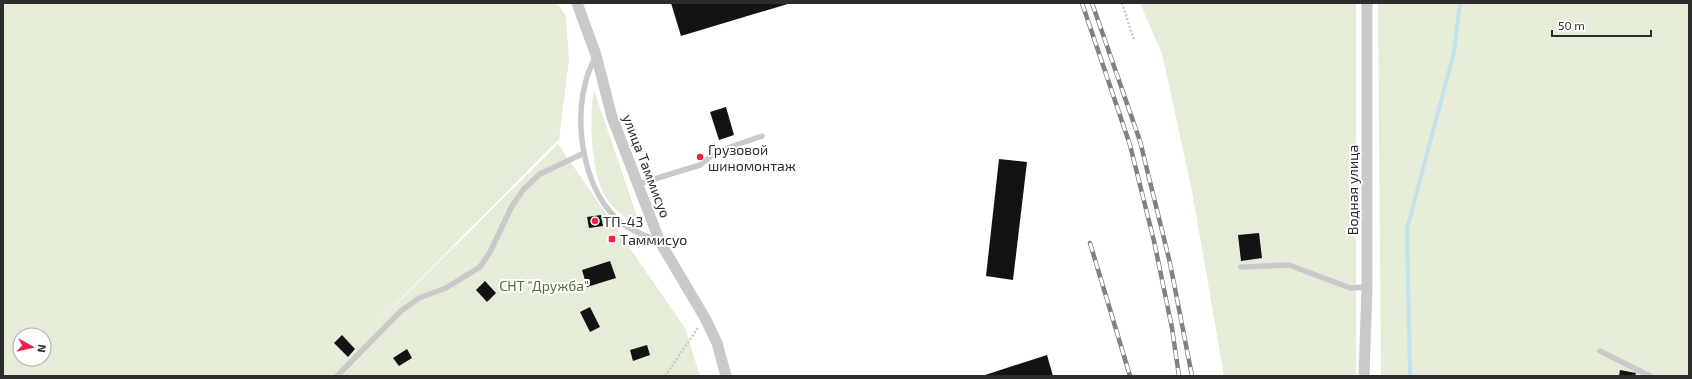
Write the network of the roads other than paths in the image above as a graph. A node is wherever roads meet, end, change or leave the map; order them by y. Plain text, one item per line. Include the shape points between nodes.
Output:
1 (577, 3) edge
2 (1367, 3) edge
3 (596, 55) junction
4 (762, 136) dead end
5 (584, 153) junction
6 (638, 184) junction
7 (660, 242) junction
8 (1241, 267) dead end
9 (1367, 287) junction
10 (1600, 351) dead end
11 (337, 376) edge
12 (726, 376) edge
13 (1364, 376) edge
14 (1650, 376) edge

1 - 3 street, улица Таммисуо
2 - 9 street, Водная улица
3 - 5 lane via 587,76 583,97
3 - 6 street, улица Таммисуо via 612,117
4 - 6 lane via 716,152 700,165
5 - 7 lane via 598,196 613,216 634,231
5 - 11 lane via 540,174 523,190 480,267 446,288 419,298 401,310
6 - 7 street, улица Таммисуо
7 - 12 street, улица Таммисуо via 705,318 717,343
8 - 9 lane via 1288,264 1350,288
9 - 13 street, Водная улица
10 - 14 lane

